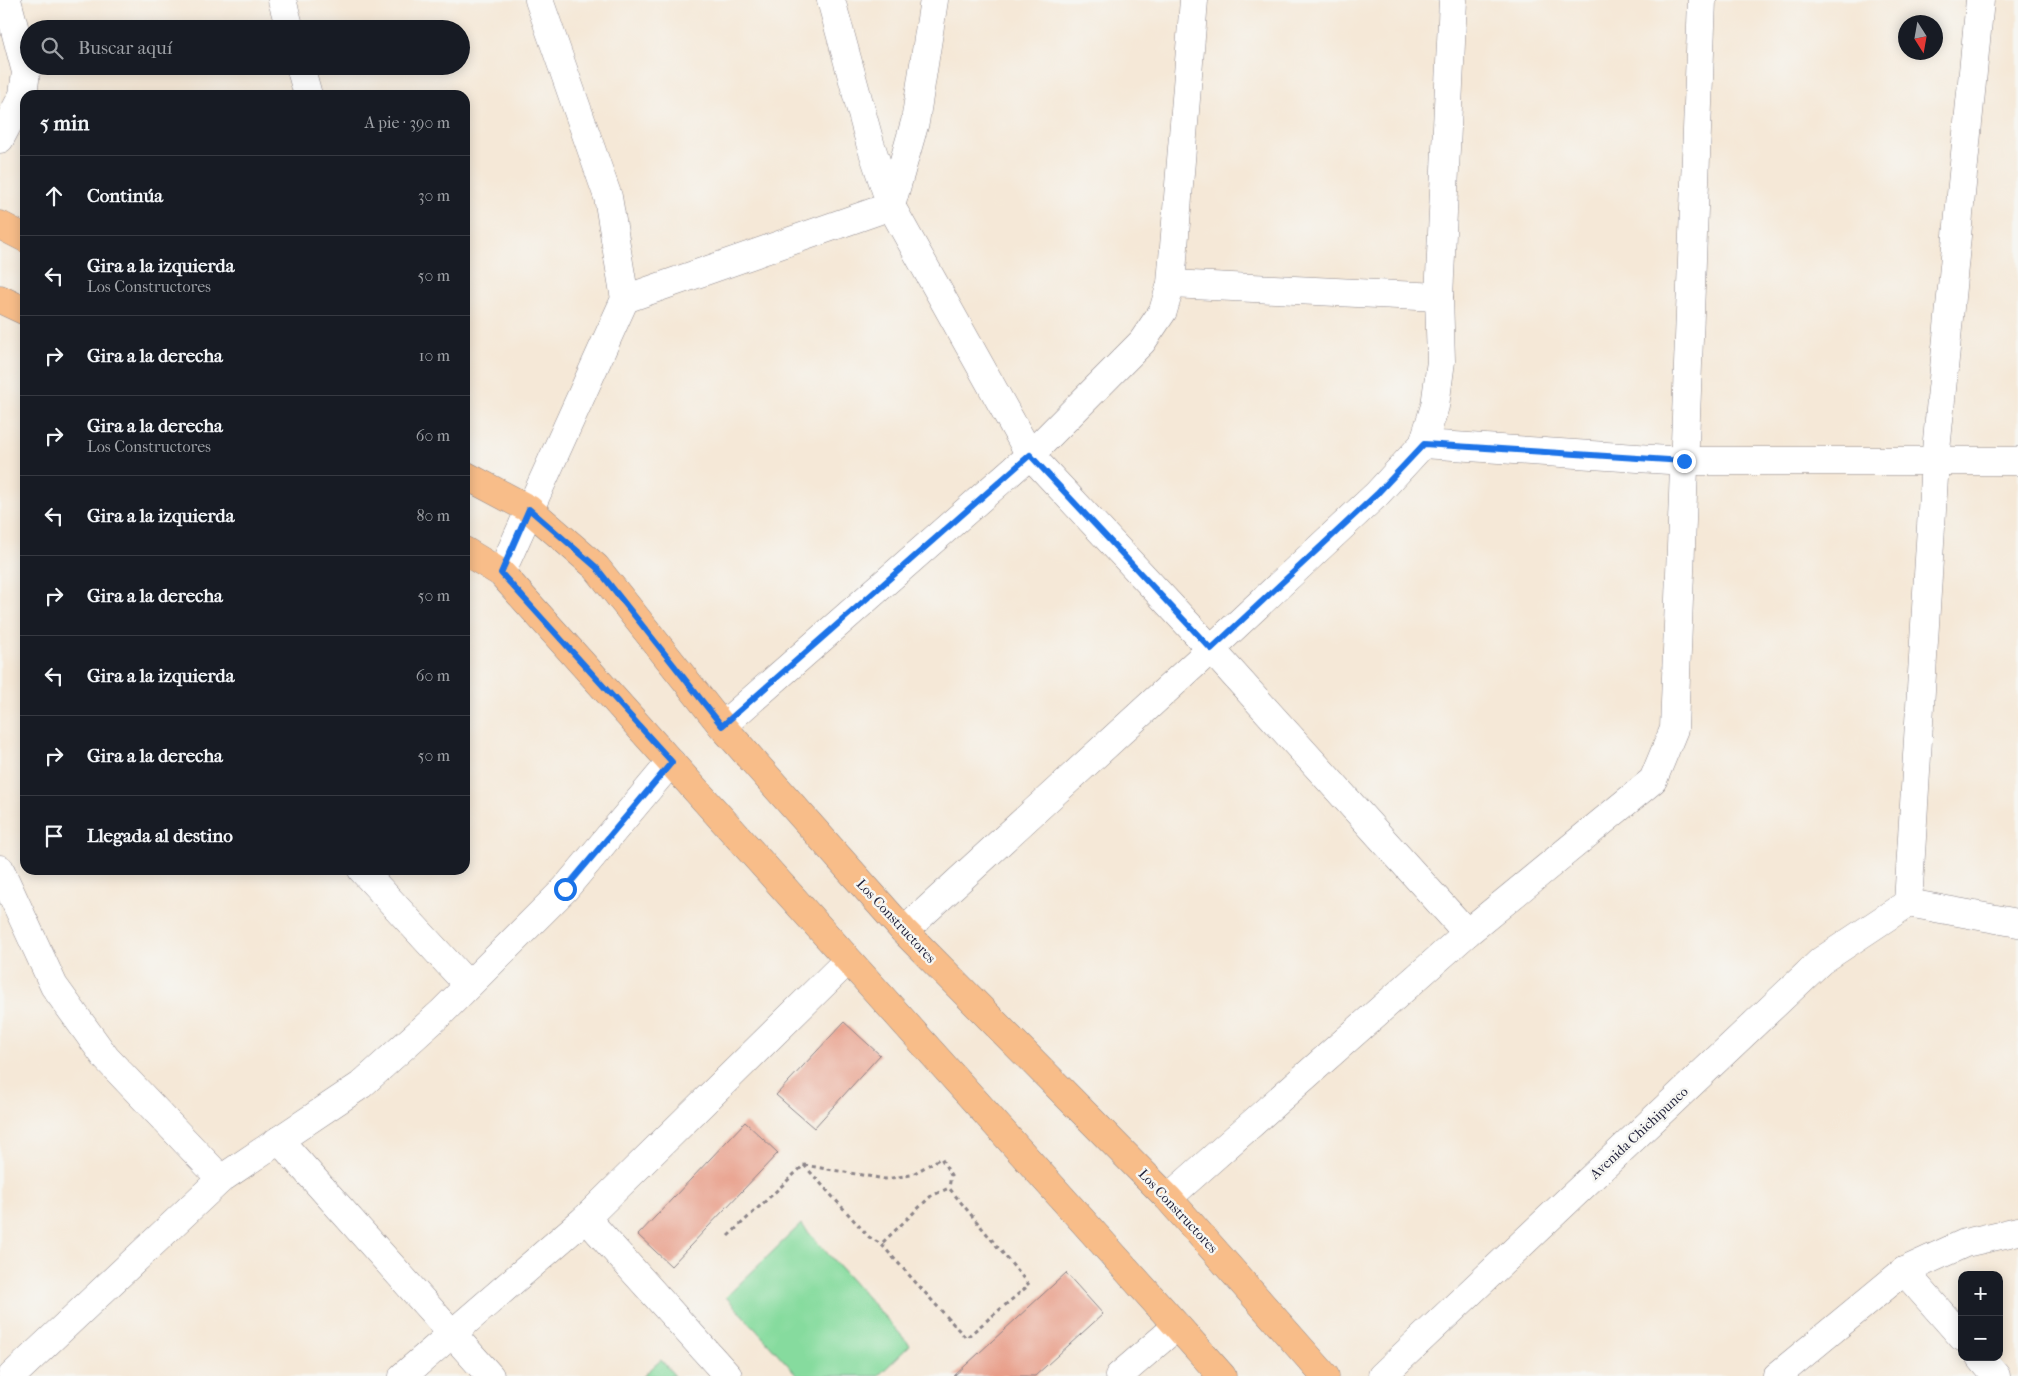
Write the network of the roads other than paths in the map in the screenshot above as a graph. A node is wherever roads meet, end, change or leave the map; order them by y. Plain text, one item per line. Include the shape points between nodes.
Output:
1 (7, 0) edge
2 (282, 0) edge
3 (539, 0) edge
4 (831, 0) edge
5 (934, 0) edge
6 (1194, 0) edge
7 (1453, 0) edge
8 (1702, 0) edge
9 (1980, 0) edge
10 (288, 20) edge
11 (20, 49) edge
12 (26, 75) edge
13 (302, 75) edge
14 (24, 90) edge
15 (307, 90) edge
16 (20, 101) edge
17 (0, 139) edge
18 (891, 206) junction
19 (0, 225) edge
20 (20, 235) edge
21 (1171, 284) junction
22 (1439, 297) junction
23 (0, 299) edge
24 (625, 299) junction
25 (20, 309) edge
26 (1424, 444) junction
27 (1030, 455) junction
28 (1684, 461) junction
29 (1936, 461) junction
30 (2018, 461) edge
31 (470, 477) edge
32 (529, 509) junction
33 (470, 554) edge
34 (501, 573) junction
35 (1211, 649) junction
36 (722, 726) junction
37 (672, 762) junction
38 (0, 869) edge
39 (367, 875) edge
40 (1908, 903) junction
41 (2018, 923) edge
42 (904, 931) junction
43 (1467, 933) junction
44 (847, 961) junction
45 (468, 985) junction
46 (279, 1140) junction
47 (221, 1179) junction
48 (1168, 1198) junction
49 (586, 1218) junction
50 (2018, 1231) edge
51 (1904, 1271) junction
52 (1177, 1326) junction
53 (453, 1332) junction
54 (1958, 1332) edge
55 (1983, 1361) edge
56 (0, 1362) edge
57 (12, 1376) edge
58 (403, 1376) edge
59 (490, 1376) edge
60 (728, 1376) edge
61 (1119, 1376) edge
62 (1222, 1376) edge
63 (1325, 1376) edge
64 (1382, 1376) edge
65 (1777, 1376) edge
66 (1996, 1376) edge

1 - 11 street
2 - 10 street
3 - 24 street via 608,197
4 - 18 street via 870,144
5 - 18 street via 915,122
6 - 21 street
7 - 22 street
8 - 28 street
9 - 29 street
12 - 14 street
13 - 15 street
16 - 17 street
18 - 24 street
18 - 27 street
19 - 20 main road
21 - 22 street
21 - 27 street via 1163,311 1142,342
22 - 26 street via 1441,361 1435,406
23 - 25 main road
24 - 32 street
26 - 28 street
26 - 35 street via 1377,494
27 - 35 street
27 - 36 street
28 - 29 street
28 - 43 street via 1674,729 1653,780
29 - 30 street
29 - 40 street
31 - 32 main road, Los Constructores
32 - 34 street
32 - 36 main road, Los Constructores via 596,567
33 - 34 main road
34 - 37 main road
35 - 42 street
35 - 43 street
36 - 42 main road, Los Constructores
37 - 44 main road
37 - 45 street via 565,889
38 - 47 street via 54,986 106,1058
39 - 45 street
40 - 41 street
40 - 64 street, Avenida Chichipunco via 1821,961
42 - 48 main road, Los Constructores
43 - 48 street
44 - 49 street
44 - 52 main road
45 - 46 street via 361,1085
46 - 47 street
46 - 53 street
47 - 57 street
48 - 63 main road, Los Constructores
49 - 53 street
49 - 60 street
50 - 51 street via 1965,1243
51 - 54 street
51 - 65 street
52 - 61 street
52 - 62 main road
53 - 58 street
53 - 59 street
55 - 66 street
56 - 57 street

